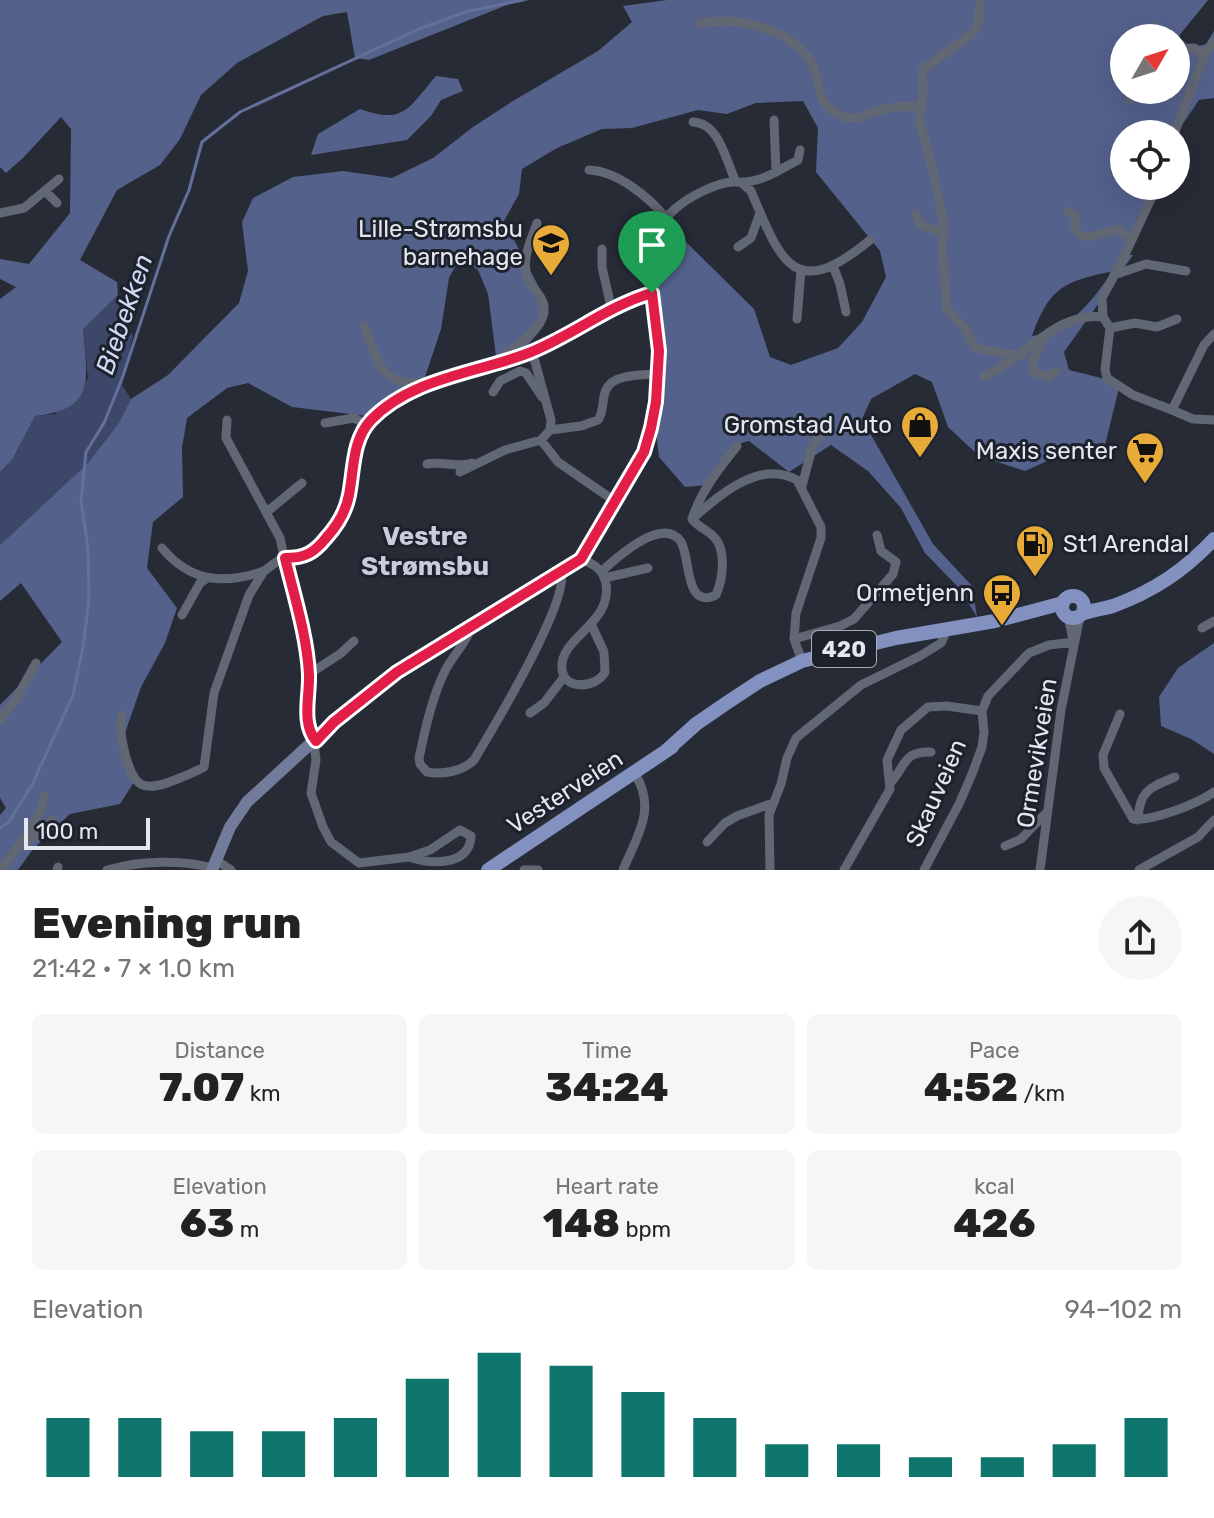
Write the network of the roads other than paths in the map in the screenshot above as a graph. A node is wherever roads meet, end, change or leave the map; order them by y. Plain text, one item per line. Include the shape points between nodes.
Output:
1 (980, 0) edge
2 (700, 24) dead end
3 (1214, 41) edge
4 (1190, 48) edge
5 (1205, 54) junction
6 (919, 107) junction
7 (774, 120) dead end
8 (1179, 120) edge
9 (693, 122) dead end
10 (800, 150) dead end
11 (589, 170) dead end
12 (776, 172) junction
13 (59, 179) dead end
14 (740, 183) junction
15 (46, 192) junction
16 (1151, 200) edge
17 (57, 203) dead end
18 (1068, 211) dead end
19 (0, 213) edge
20 (760, 213) junction
21 (916, 214) dead end
22 (666, 218) junction
23 (537, 223) dead end
24 (943, 233) junction
25 (870, 240) dead end
26 (1132, 240) junction
27 (738, 247) dead end
28 (602, 249) dead end
29 (833, 266) junction
30 (801, 270) junction
31 (1186, 271) dead end
32 (1114, 275) junction
33 (652, 293) junction
34 (612, 311) junction
35 (846, 312) dead end
36 (1103, 317) junction
37 (797, 319) dead end
38 (1177, 319) dead end
39 (364, 326) dead end
40 (1110, 328) junction
41 (1214, 334) edge
42 (1044, 337) junction
43 (532, 351) junction
44 (1023, 354) junction
45 (496, 362) junction
46 (1056, 371) dead end
47 (658, 374) junction
48 (984, 376) dead end
49 (434, 382) junction
50 (493, 392) dead end
51 (1172, 410) junction
52 (550, 411) junction
53 (227, 420) dead end
54 (1214, 420) edge
55 (325, 423) dead end
56 (367, 425) junction
57 (550, 430) junction
58 (823, 432) dead end
59 (541, 440) junction
60 (737, 446) dead end
61 (479, 462) junction
62 (427, 464) dead end
63 (460, 472) dead end
64 (302, 483) dead end
65 (802, 486) junction
66 (616, 502) junction
67 (268, 511) junction
68 (692, 519) junction
69 (877, 535) dead end
70 (1214, 539) edge
71 (162, 548) dead end
72 (285, 558) junction
73 (581, 559) junction
74 (648, 568) dead end
75 (264, 571) junction
76 (561, 573) junction
77 (603, 575) junction
78 (206, 579) junction
79 (1127, 600) junction
80 (1072, 613) junction
81 (182, 615) dead end
82 (1214, 621) edge
83 (592, 626) junction
84 (471, 627) junction
85 (1202, 628) dead end
86 (947, 630) junction
87 (794, 639) junction
88 (354, 641) dead end
89 (1074, 642) junction
90 (802, 661) junction
91 (36, 663) dead end
92 (309, 674) junction
93 (564, 677) junction
94 (982, 711) junction
95 (530, 713) dead end
96 (1120, 714) dead end
97 (122, 715) dead end
98 (0, 720) edge
99 (315, 742) junction
100 (931, 752) dead end
101 (635, 774) junction
102 (1175, 777) dead end
103 (890, 783) junction
104 (1214, 792) edge
105 (44, 796) dead end
106 (773, 803) junction
107 (1046, 813) junction
108 (53, 820) dead end
109 (1138, 820) junction
110 (1214, 820) edge
111 (707, 842) dead end
112 (1005, 846) dead end
113 (20, 848) junction
114 (409, 857) junction
115 (213, 866) edge
116 (2, 870) edge
117 (107, 870) edge
118 (231, 870) edge
119 (488, 870) edge
120 (524, 870) edge
121 (538, 870) edge
122 (623, 870) edge
123 (770, 870) edge
124 (844, 870) edge
125 (924, 870) edge
126 (1040, 870) edge
127 (1139, 870) edge

1 - 6 street via 973,33 922,70
2 - 6 street via 736,22 787,40 807,56 823,104 840,116 857,120 875,111
3 - 5 street
4 - 5 street
5 - 8 street
6 - 24 street
7 - 12 street
9 - 14 street via 713,133
10 - 12 street via 798,160
11 - 22 street via 619,180
12 - 14 street
13 - 15 street
14 - 20 street via 751,191
14 - 22 street via 720,185 689,199
15 - 17 street
15 - 19 street via 24,208
16 - 26 street
18 - 26 street via 1076,217 1081,236 1118,229
20 - 27 street via 751,238
20 - 30 street via 782,257
21 - 24 street via 920,225
22 - 33 street via 651,245
23 - 45 street via 525,267 542,300 542,316 530,336
24 - 44 street via 949,312 976,348
25 - 29 street
26 - 32 street
28 - 34 street
29 - 30 street
29 - 35 street
30 - 37 street
31 - 32 street via 1146,264
32 - 36 street via 1102,298
33 - 34 street
33 - 47 street
34 - 43 street
36 - 40 street
36 - 42 street via 1072,318
38 - 40 street via 1157,327 1135,323
39 - 49 street via 378,362 392,379
40 - 51 street via 1107,378
41 - 51 street
42 - 44 street
42 - 46 street via 1033,372 1048,377
43 - 45 street
43 - 52 street
44 - 48 street
45 - 49 street
47 - 57 street via 614,381 606,389 598,420
47 - 66 street via 648,440
49 - 56 street via 406,395
50 - 52 street via 507,375 524,371
51 - 54 street
52 - 57 street
53 - 67 street via 226,438
55 - 56 street via 354,418
56 - 72 street via 338,522 311,554
57 - 59 street
58 - 65 street via 810,454
59 - 61 street
59 - 66 street via 558,462
60 - 68 street via 711,476
61 - 62 street
61 - 63 street
64 - 67 street
65 - 68 street via 778,472 758,475
65 - 87 street via 821,527 796,613
66 - 73 street
67 - 72 street
68 - 77 street via 721,546 716,595 697,595 681,542 663,532 651,535
69 - 87 street via 881,551 896,562 893,574 854,619
70 - 79 main road, Vesterveien / 420 via 1165,583
71 - 78 street
72 - 75 street
72 - 92 street
73 - 76 main road
73 - 77 street
74 - 77 street
75 - 78 street via 240,579
75 - 97 street via 249,595 218,681 204,767 153,787 140,785 130,773 119,726
76 - 84 main road
76 - 84 street via 561,590 538,642 474,760 450,772 427,772 419,758 439,685
77 - 83 street via 605,603
78 - 81 street
79 - 80 main road, Vesterveien / 420
79 - 80 main road, Vesterveien / 420 via 1081,599 1084,605
80 - 86 main road, Vesterveien / 420
80 - 89 street, Ormevikveien
82 - 85 street
83 - 93 street via 565,655
83 - 93 street via 605,661 602,677 588,685
84 - 99 main road via 389,678
86 - 90 main road, Vesterveien / 420
86 - 106 street via 941,643 861,685 804,729 791,747
87 - 90 street
88 - 92 street
89 - 94 street via 1029,653 988,696
89 - 107 street, Ormevikveien
90 - 101 main road, Vesterveien / 420 via 728,702
91 - 98 street
92 - 99 street via 307,717
93 - 95 street
94 - 103 street via 947,706 921,711 888,753
94 - 125 street, Skauveien via 982,747
96 - 109 street via 1103,755 1104,768 1128,814
99 - 114 street via 311,793 331,842 362,865
99 - 115 main road via 247,802
100 - 103 street via 908,757
101 - 119 main road, Vesterveien / 420
101 - 122 street via 647,804
102 - 109 street via 1146,791
103 - 124 street
104 - 109 street
105 - 113 street
106 - 111 street via 725,823
106 - 123 street
107 - 112 street via 1021,839
107 - 126 street, Ormevikveien
108 - 113 street
110 - 127 street via 1198,837
113 - 116 street
114 - 114 street via 456,832 471,836 462,853 446,862
115 - 117 street via 154,863
115 - 118 street
120 - 121 street

